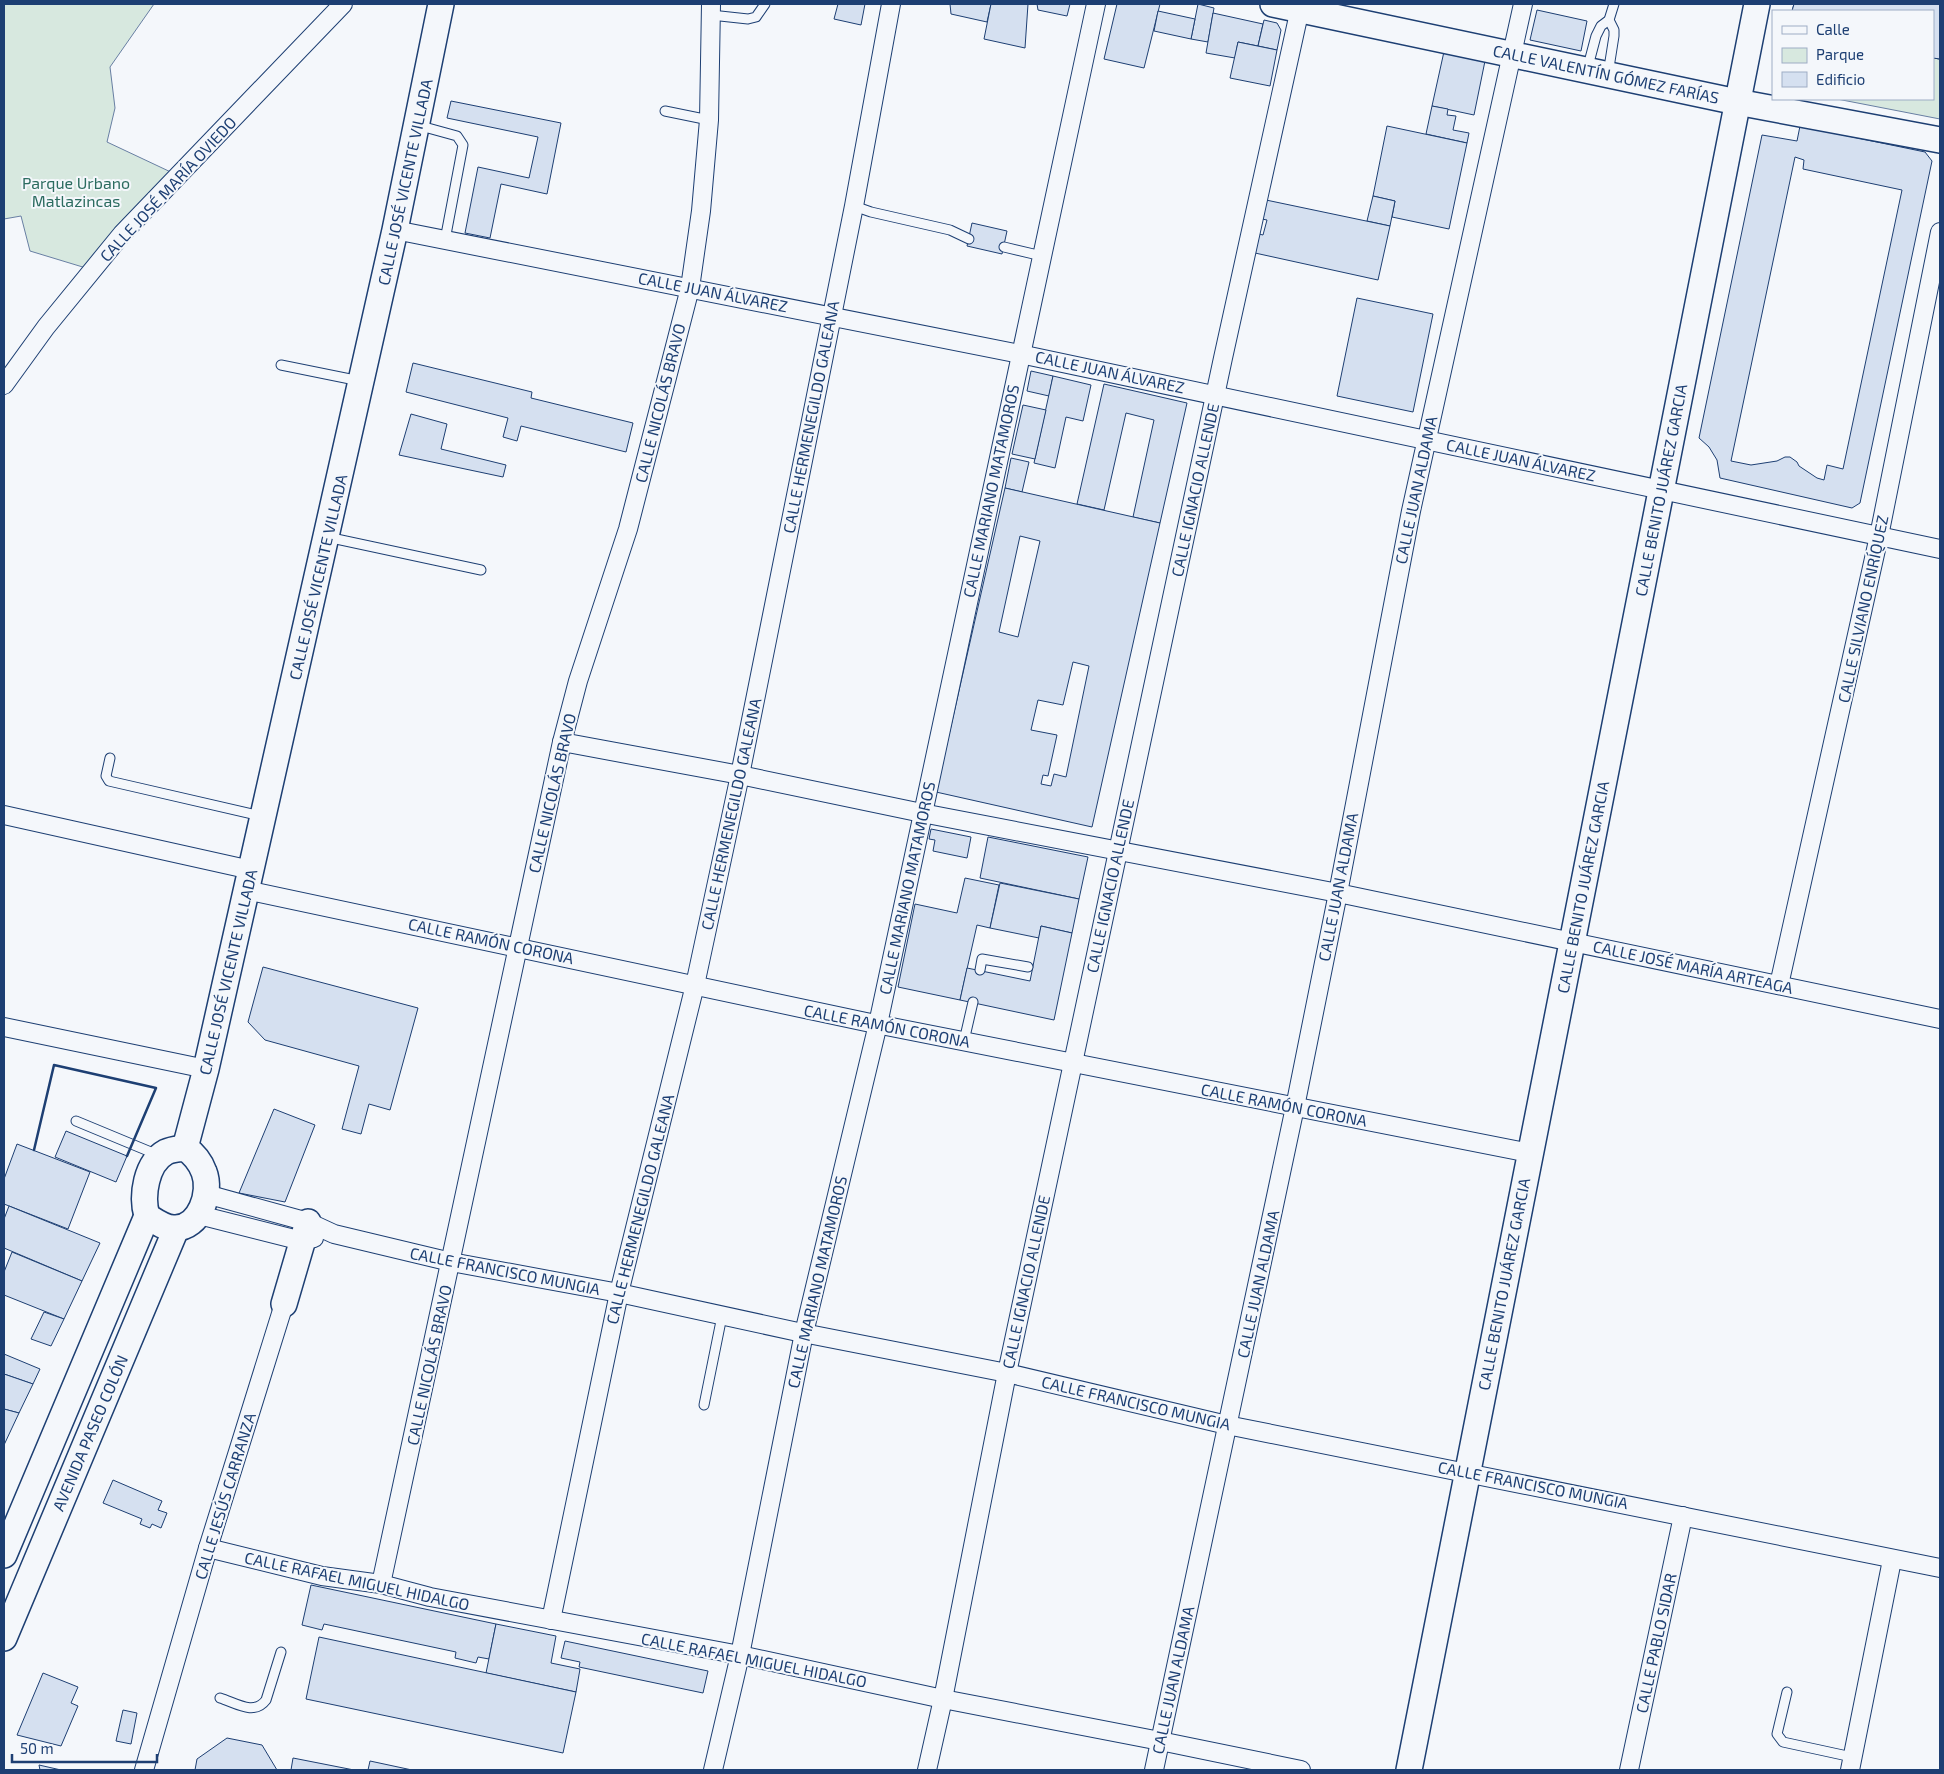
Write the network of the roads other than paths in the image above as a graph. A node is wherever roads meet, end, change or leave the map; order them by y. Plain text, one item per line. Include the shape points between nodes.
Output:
1 (343, 4) edge
2 (441, 4) edge
3 (765, 4) edge
4 (891, 4) edge
5 (1096, 4) edge
6 (1273, 4) edge
7 (1523, 4) edge
8 (1614, 4) edge
9 (1757, 4) edge
10 (1301, 7) edge
11 (711, 9) edge
12 (1609, 20) junction
13 (1512, 54) junction
14 (1597, 72) junction
15 (1737, 102) junction
16 (665, 111) dead end
17 (709, 120) junction
18 (417, 124) junction
19 (1940, 140) edge
20 (854, 206) junction
21 (396, 230) junction
22 (1940, 232) edge
23 (969, 238) dead end
24 (445, 240) junction
25 (1004, 247) dead end
26 (1042, 256) junction
27 (690, 288) junction
28 (832, 315) junction
29 (1020, 354) junction
30 (281, 365) dead end
31 (362, 381) junction
32 (4, 385) edge
33 (1215, 394) junction
34 (1426, 441) junction
35 (1661, 490) junction
36 (1880, 536) junction
37 (326, 537) junction
38 (1940, 549) edge
39 (481, 570) dead end
40 (562, 742) junction
41 (110, 758) dead end
42 (740, 775) junction
43 (922, 813) junction
44 (4, 815) edge
45 (264, 816) junction
46 (1118, 851) junction
47 (248, 880) junction
48 (1338, 893) junction
49 (1572, 942) junction
50 (518, 947) junction
51 (1028, 967) dead end
52 (980, 970) dead end
53 (694, 985) junction
54 (1779, 985) junction
55 (973, 1002) dead end
56 (1940, 1019) edge
57 (878, 1024) junction
58 (4, 1027) edge
59 (964, 1041) junction
60 (1073, 1063) junction
61 (206, 1069) junction
62 (1295, 1107) junction
63 (76, 1121) dead end
64 (185, 1148) junction
65 (1530, 1153) junction
66 (160, 1156) junction
67 (202, 1204) junction
68 (147, 1216) junction
69 (176, 1229) junction
70 (305, 1232) junction
71 (451, 1262) junction
72 (619, 1293) junction
73 (284, 1304) joint
74 (722, 1316) junction
75 (804, 1333) junction
76 (1007, 1373) junction
77 (704, 1405) dead end
78 (1227, 1425) junction
79 (1467, 1472) junction
80 (1683, 1516) junction
81 (208, 1548) junction
82 (4, 1555) edge
83 (1892, 1560) junction
84 (1940, 1568) edge
85 (382, 1584) junction
86 (551, 1620) junction
87 (4, 1638) edge
88 (281, 1652) dead end
89 (740, 1655) junction
90 (1787, 1692) dead end
91 (220, 1698) dead end
92 (943, 1699) junction
93 (1160, 1741) junction
94 (1851, 1764) edge
95 (144, 1770) edge
96 (713, 1770) edge
97 (927, 1770) edge
98 (1154, 1770) edge
99 (1301, 1770) edge
100 (1409, 1770) edge
101 (1629, 1770) edge

1 - 32 street, CALLE JOSÉ MARÍA OVIEDO via 122,234 46,327
2 - 18 main road, CALLE JOSÉ VICENTE VILLADA
3 - 11 lane via 756,17 748,19
4 - 20 street, CALLE HERMENEGILDO GALEANA
5 - 26 street, CALLE MARIANO MATAMOROS
6 - 10 main road, CALLE VALENTÍN GÓMEZ FARÍAS
7 - 13 street, CALLE JUAN ALDAMA
8 - 12 lane
9 - 15 main road, CALLE BENITO JUÁREZ GARCIA
10 - 13 main road, CALLE VALENTÍN GÓMEZ FARÍAS
10 - 33 street, CALLE IGNACIO ALLENDE
11 - 17 street, CALLE NICOLÁS BRAVO
12 - 14 lane via 1598,30
12 - 14 lane via 1614,36
13 - 14 main road, CALLE VALENTÍN GÓMEZ FARÍAS
13 - 34 street, CALLE JUAN ALDAMA
14 - 15 main road, CALLE VALENTÍN GÓMEZ FARÍAS
15 - 19 main road, CALLE VALENTÍN GÓMEZ FARÍAS
15 - 35 main road, CALLE BENITO JUÁREZ GARCIA
16 - 17 lane
17 - 27 street, CALLE NICOLÁS BRAVO
18 - 21 main road, CALLE JOSÉ VICENTE VILLADA
18 - 24 lane via 457,136 463,145
20 - 23 lane via 950,230
20 - 28 street, CALLE HERMENEGILDO GALEANA
21 - 24 street, CALLE JUAN ÁLVAREZ
21 - 31 main road, CALLE JOSÉ VICENTE VILLADA
22 - 36 street, CALLE SILVIANO ENRÍQUEZ
24 - 27 street, CALLE JUAN ÁLVAREZ
25 - 26 lane
26 - 29 street, CALLE MARIANO MATAMOROS
27 - 28 street, CALLE JUAN ÁLVAREZ
27 - 40 street, CALLE NICOLÁS BRAVO via 628,529
28 - 29 street, CALLE JUAN ÁLVAREZ
28 - 42 street, CALLE HERMENEGILDO GALEANA
29 - 33 street, CALLE JUAN ÁLVAREZ
29 - 43 street, CALLE MARIANO MATAMOROS
30 - 31 lane
31 - 37 main road, CALLE JOSÉ VICENTE VILLADA
33 - 34 street, CALLE JUAN ÁLVAREZ
33 - 46 street, CALLE IGNACIO ALLENDE
34 - 35 street, CALLE JUAN ÁLVAREZ
34 - 48 street, CALLE JUAN ALDAMA
35 - 36 street, CALLE JUAN ÁLVAREZ
35 - 49 main road, CALLE BENITO JUÁREZ GARCIA
36 - 38 street, CALLE JUAN ÁLVAREZ
36 - 54 street, CALLE SILVIANO ENRÍQUEZ
37 - 39 lane
37 - 45 main road, CALLE JOSÉ VICENTE VILLADA
40 - 42 street, CALLE JOSÉ MARÍA ARTEAGA
40 - 50 street, CALLE NICOLÁS BRAVO
41 - 45 lane via 106,776 109,781
42 - 43 street, CALLE JOSÉ MARÍA ARTEAGA
42 - 53 street, CALLE HERMENEGILDO GALEANA
43 - 46 street, CALLE JOSÉ MARÍA ARTEAGA
43 - 57 street, CALLE MARIANO MATAMOROS
44 - 47 street, CALLE RAMÓN CORONA
45 - 47 main road, CALLE JOSÉ VICENTE VILLADA
46 - 48 street, CALLE JOSÉ MARÍA ARTEAGA
46 - 60 street, CALLE IGNACIO ALLENDE
47 - 50 street, CALLE RAMÓN CORONA
47 - 61 main road, CALLE JOSÉ VICENTE VILLADA
48 - 49 street, CALLE JOSÉ MARÍA ARTEAGA
48 - 62 street, CALLE JUAN ALDAMA
49 - 54 street, CALLE JOSÉ MARÍA ARTEAGA
49 - 65 main road, CALLE BENITO JUÁREZ GARCIA
50 - 53 street, CALLE RAMÓN CORONA
50 - 71 street, CALLE NICOLÁS BRAVO
51 - 52 lane via 982,959
53 - 57 street, CALLE RAMÓN CORONA
53 - 72 street, CALLE HERMENEGILDO GALEANA
54 - 56 street, CALLE JOSÉ MARÍA ARTEAGA
55 - 59 lane
57 - 59 street, CALLE RAMÓN CORONA
57 - 75 street, CALLE MARIANO MATAMOROS
58 - 61 street
59 - 60 street, CALLE RAMÓN CORONA
60 - 62 street, CALLE RAMÓN CORONA
60 - 76 street, CALLE IGNACIO ALLENDE
61 - 64 main road, CALLE JOSÉ VICENTE VILLADA
62 - 65 street, CALLE RAMÓN CORONA
62 - 78 street, CALLE JUAN ALDAMA
63 - 66 lane
64 - 66 main road
64 - 67 main road via 194,1154 204,1172 207,1185
65 - 79 main road, CALLE BENITO JUÁREZ GARCIA
66 - 68 main road, AVENIDA PASEO COLÓN via 147,1178 144,1194
67 - 69 main road via 192,1221
67 - 70 street, CALLE FRANCISCO MUNGIA
68 - 69 main road
68 - 82 main road, AVENIDA PASEO COLÓN
69 - 87 main road, AVENIDA PASEO COLÓN
70 - 71 street, CALLE FRANCISCO MUNGIA via 334,1234
70 - 73 main road, CALLE JESÚS CARRANZA
71 - 72 street, CALLE FRANCISCO MUNGIA
71 - 85 street, CALLE NICOLÁS BRAVO
72 - 74 street, CALLE FRANCISCO MUNGIA
72 - 86 street, CALLE HERMENEGILDO GALEANA
73 - 81 street, CALLE JESÚS CARRANZA
74 - 75 street, CALLE FRANCISCO MUNGIA
74 - 77 lane
75 - 76 street, CALLE FRANCISCO MUNGIA
75 - 89 street, CALLE MARIANO MATAMOROS
76 - 78 street, CALLE FRANCISCO MUNGIA
76 - 92 street, CALLE IGNACIO ALLENDE
78 - 79 street, CALLE FRANCISCO MUNGIA
78 - 93 street, CALLE JUAN ALDAMA
79 - 80 street, CALLE FRANCISCO MUNGIA
79 - 100 main road, CALLE BENITO JUÁREZ GARCIA
80 - 83 street, CALLE FRANCISCO MUNGIA
80 - 101 street, CALLE PABLO SIDAR
81 - 85 street, CALLE RAFAEL MIGUEL HIDALGO via 322,1576
81 - 95 street, CALLE JESÚS CARRANZA
83 - 84 street, CALLE FRANCISCO MUNGIA
83 - 94 street
85 - 86 street, CALLE RAFAEL MIGUEL HIDALGO via 430,1597
86 - 89 street, CALLE RAFAEL MIGUEL HIDALGO
88 - 91 lane via 266,1700 261,1706 252,1709
89 - 92 street, CALLE RAFAEL MIGUEL HIDALGO
89 - 96 street, CALLE MARIANO MATAMOROS
90 - 94 lane via 1777,1734 1783,1742
92 - 93 street, CALLE RAFAEL MIGUEL HIDALGO
92 - 97 street, CALLE IGNACIO ALLENDE
93 - 98 street, CALLE JUAN ALDAMA
93 - 99 street, CALLE RAFAEL MIGUEL HIDALGO

